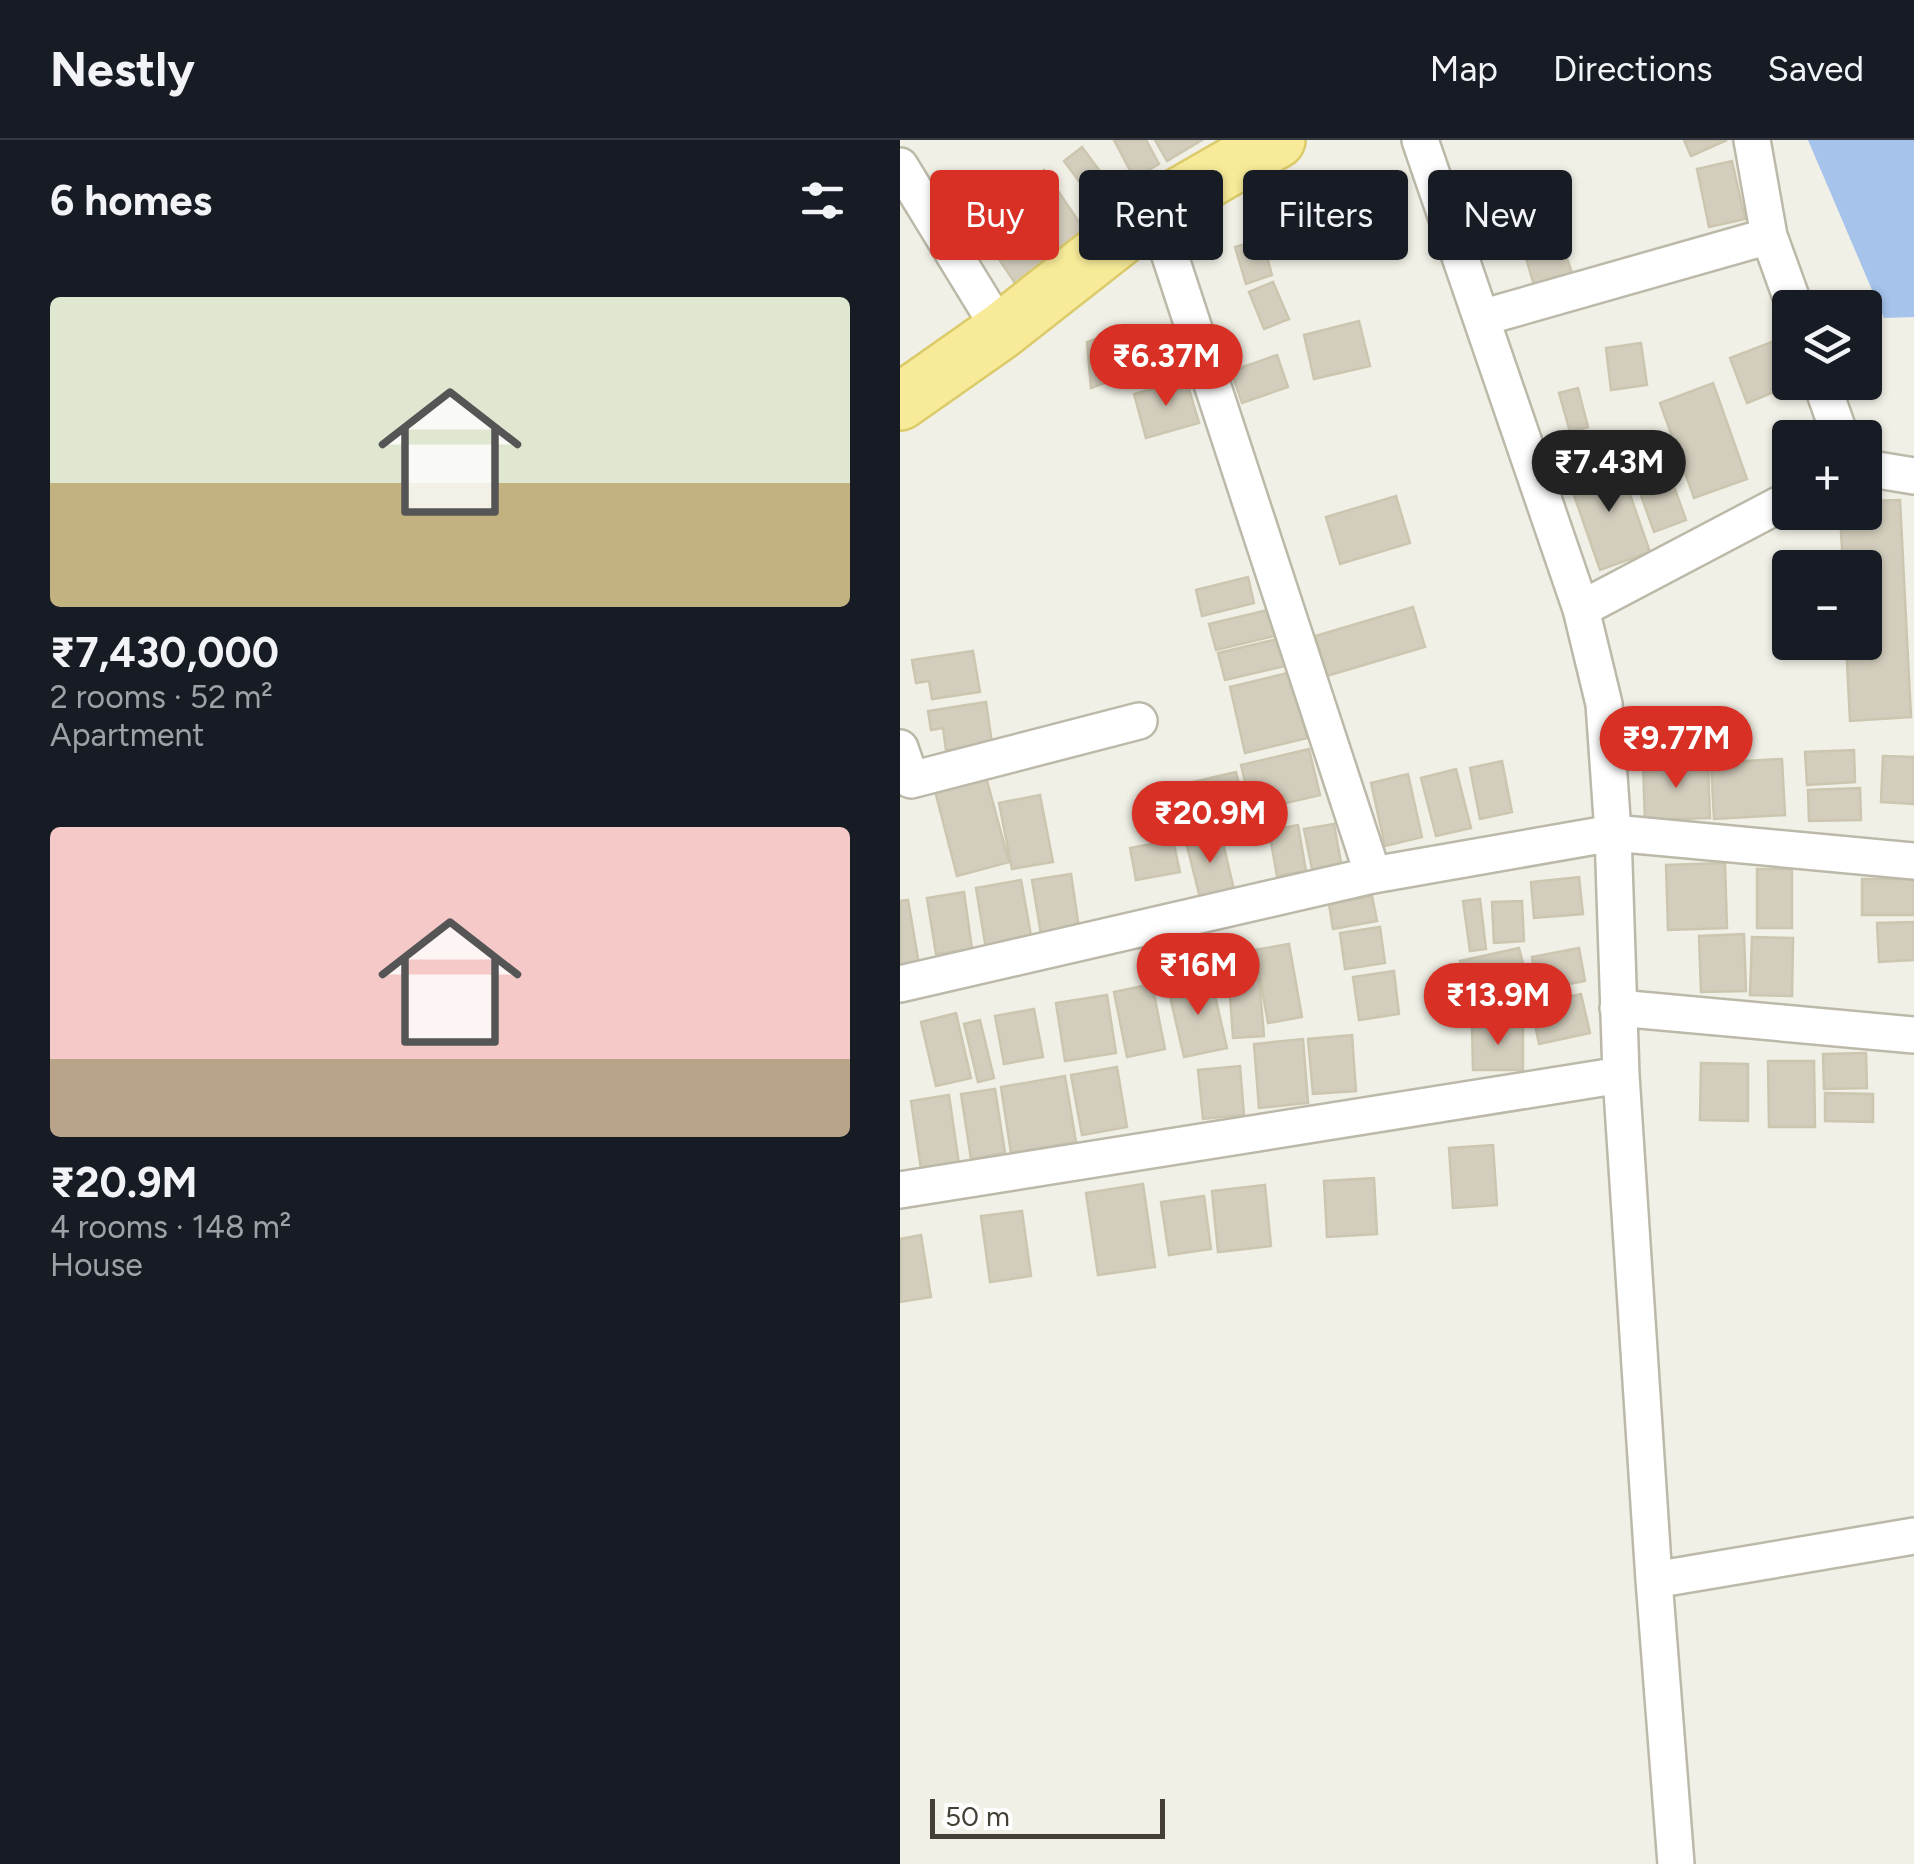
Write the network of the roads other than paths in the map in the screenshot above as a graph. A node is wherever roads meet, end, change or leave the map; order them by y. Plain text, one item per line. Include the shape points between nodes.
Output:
1 (1277, 140) edge
2 (1420, 140) edge
3 (1752, 140) edge
4 (900, 166) edge
5 (1223, 171) edge
6 (1769, 236) junction
7 (1091, 260) edge
8 (1171, 260) edge
9 (1788, 290) edge
10 (1481, 318) junction
11 (1001, 331) junction
12 (900, 402) edge
13 (1882, 471) edge
14 (1914, 476) edge
15 (1772, 508) edge
16 (1581, 609) junction
17 (1138, 720) dead end
18 (900, 748) edge
19 (1614, 833) junction
20 (1914, 861) edge
21 (1373, 875) junction
22 (900, 984) edge
23 (1618, 1008) junction
24 (1914, 1035) edge
25 (1621, 1075) junction
26 (900, 1190) edge
27 (1914, 1536) edge
28 (1654, 1580) junction
29 (1676, 1864) edge

1 - 5 main road
2 - 10 street
3 - 6 street
4 - 11 street
6 - 9 street
6 - 10 street
7 - 11 main road
8 - 21 street
10 - 16 street
11 - 12 main road
13 - 14 street
15 - 16 street
16 - 19 street via 1604,704
17 - 18 street via 911,780
19 - 20 street
19 - 21 street
19 - 23 street
21 - 22 street
23 - 24 street
23 - 25 street
25 - 26 street
25 - 28 street
27 - 28 street
28 - 29 street

